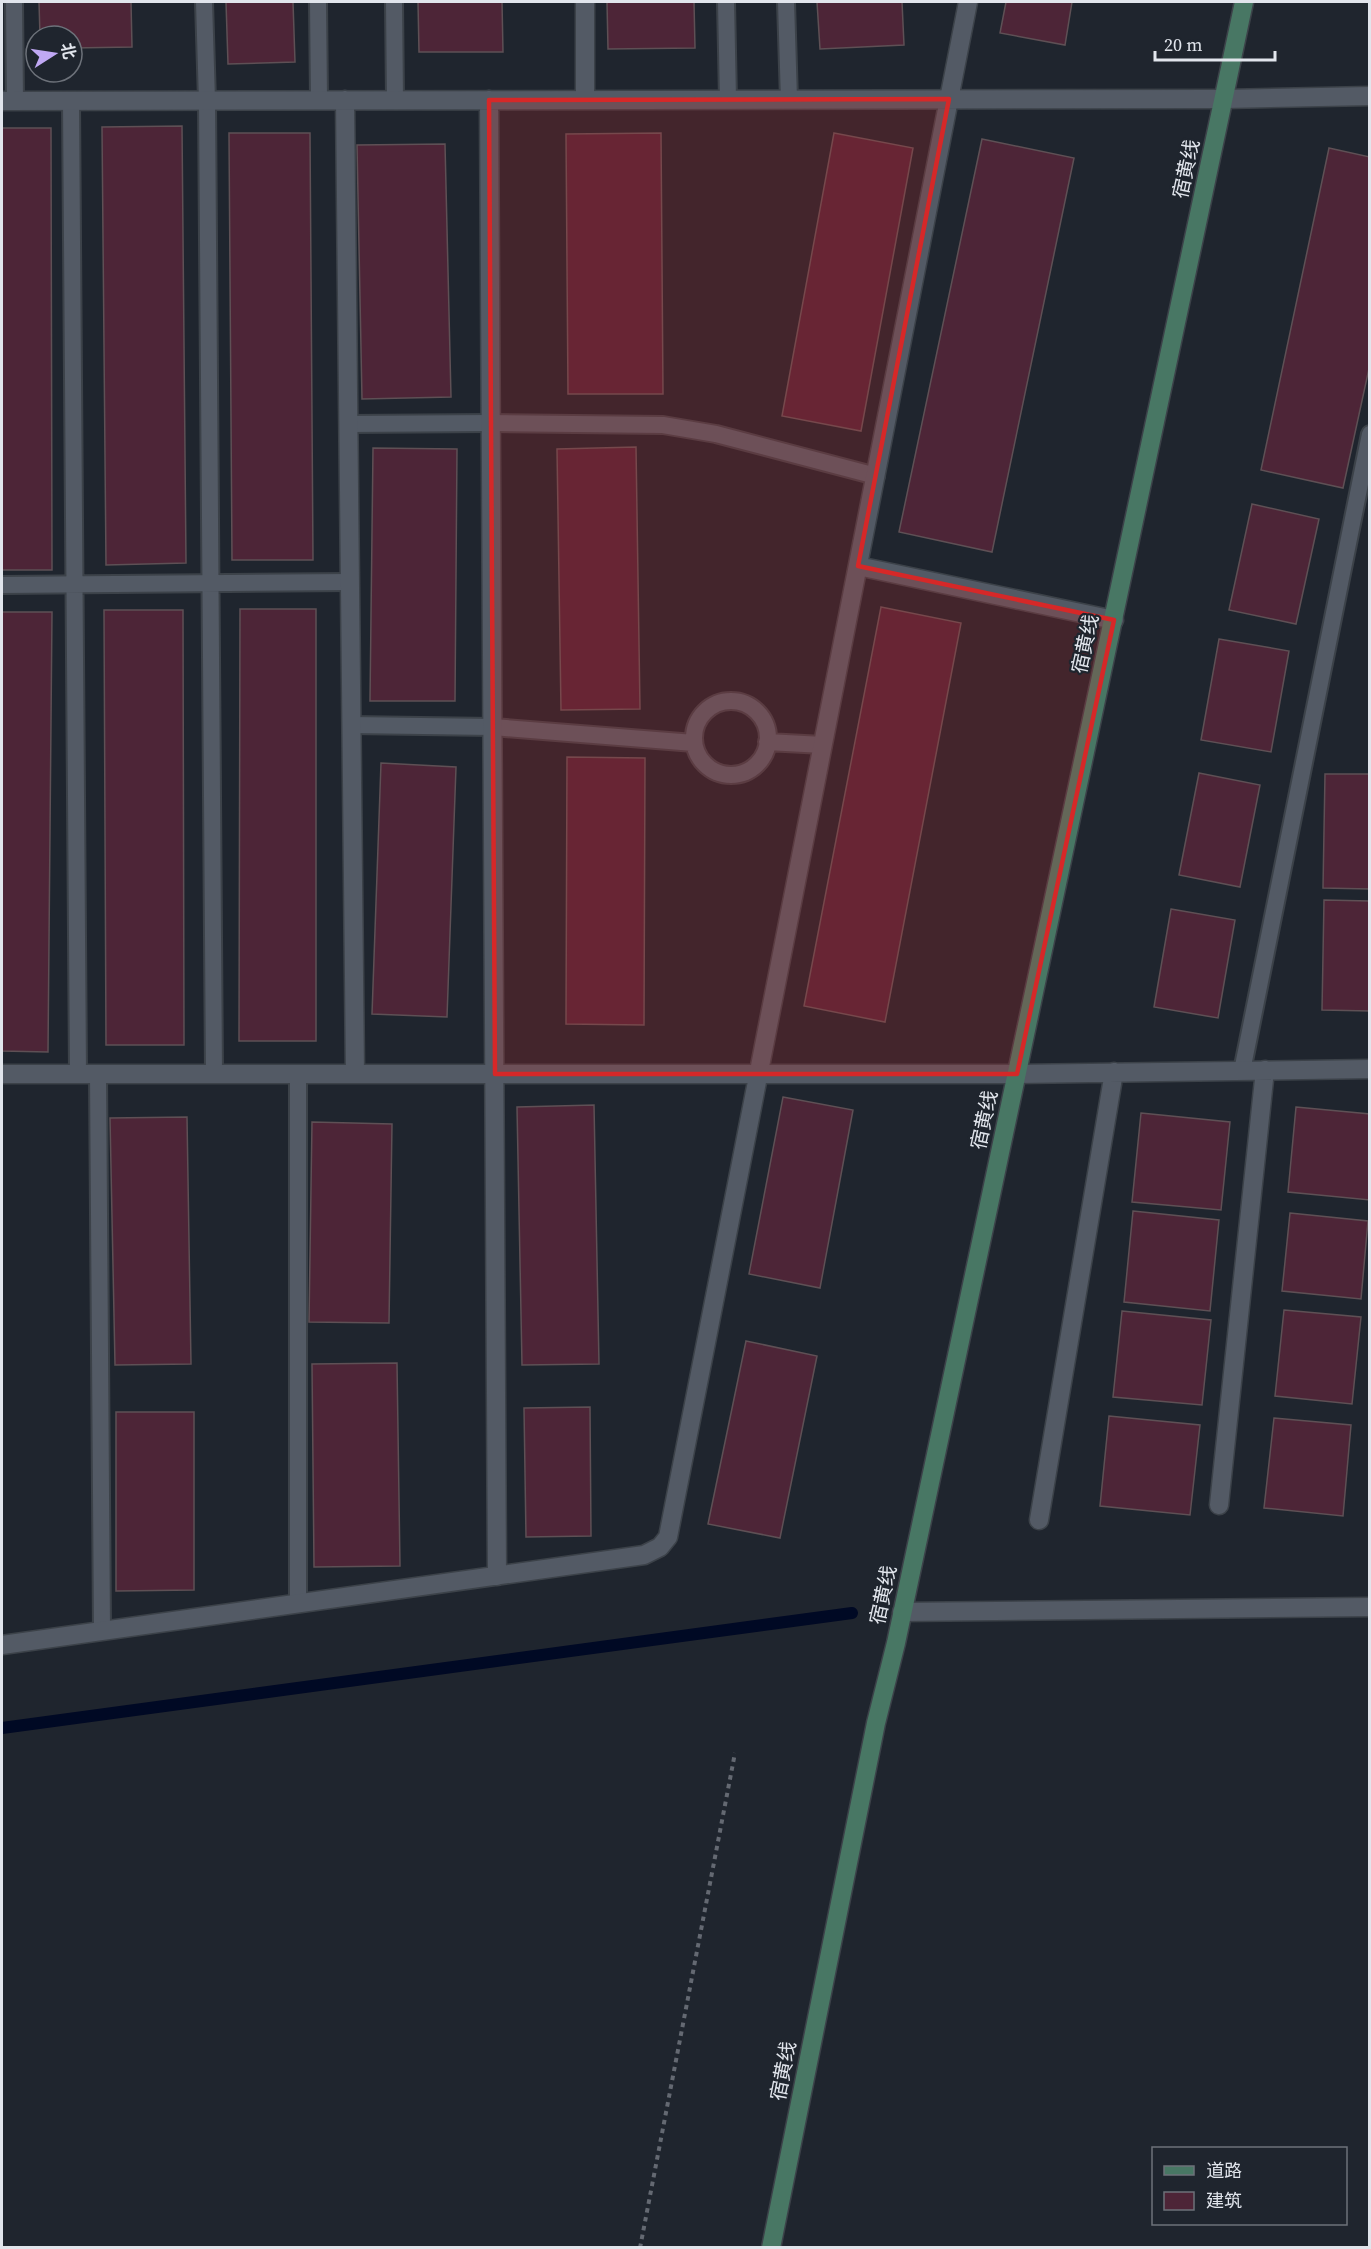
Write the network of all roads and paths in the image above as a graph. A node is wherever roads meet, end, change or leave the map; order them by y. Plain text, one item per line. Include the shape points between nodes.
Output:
1 (14, 2) edge
2 (204, 2) edge
3 (318, 2) edge
4 (394, 2) edge
5 (585, 2) edge
6 (726, 2) edge
7 (786, 2) edge
8 (968, 2) edge
9 (1244, 2) edge
10 (1370, 96) edge
11 (949, 99) junction
12 (1224, 99) junction
13 (320, 100) junction
14 (345, 100) junction
15 (395, 100) junction
16 (489, 100) junction
17 (585, 100) junction
18 (728, 100) junction
19 (789, 100) junction
20 (8, 101) edge
21 (71, 101) junction
22 (207, 101) junction
23 (491, 423) junction
24 (348, 424) junction
25 (1370, 434) edge
26 (876, 476) junction
27 (858, 566) junction
28 (350, 582) junction
29 (210, 583) junction
30 (74, 584) junction
31 (2, 585) edge
32 (1114, 620) junction
33 (351, 724) junction
34 (493, 727) junction
35 (767, 742) junction
36 (694, 743) junction
37 (823, 745) junction
38 (1370, 1069) edge
39 (1265, 1070) junction
40 (1242, 1071) junction
41 (1114, 1072) junction
42 (2, 1074) edge
43 (78, 1074) junction
44 (98, 1074) junction
45 (214, 1074) junction
46 (298, 1074) junction
47 (355, 1074) junction
48 (495, 1074) junction
49 (759, 1074) junction
50 (1017, 1074) junction
51 (1219, 1505) dead end
52 (1039, 1520) dead end
53 (497, 1576) junction
54 (298, 1603) junction
55 (1370, 1607) edge
56 (902, 1612) junction
57 (102, 1631) junction
58 (2, 1645) edge
59 (735, 1753) dead end
60 (640, 2247) edge
61 (771, 2247) edge

1 - 20 lane
2 - 22 lane
3 - 13 lane
4 - 15 lane
5 - 17 street
6 - 18 lane
7 - 19 lane
8 - 11 street
9 - 12 main road, 宿黄线
10 - 12 street
11 - 12 street
11 - 19 street
11 - 26 street
12 - 32 main road, 宿黄线
13 - 14 street
13 - 22 street
14 - 15 street
14 - 24 street
15 - 16 street
16 - 17 street
16 - 23 street
17 - 18 street
18 - 19 street
20 - 21 street
21 - 22 street
21 - 30 lane
22 - 29 lane
23 - 24 lane
23 - 26 lane via 663,425 716,434
23 - 34 street
24 - 28 street
25 - 40 lane
26 - 27 street
27 - 32 street
27 - 37 street
28 - 29 lane
28 - 33 street
29 - 30 lane
29 - 45 lane
30 - 31 lane
30 - 43 lane
32 - 50 main road, 宿黄线
33 - 34 lane
33 - 47 street
34 - 36 lane
34 - 48 street
35 - 36 lane via 765,754 748,771 737,775 714,771 704,764
35 - 36 lane via 763,719 743,703 731,701 718,703 699,719
35 - 37 lane
37 - 49 street
38 - 39 street
39 - 40 street
39 - 51 street
40 - 41 street
41 - 50 street
41 - 52 street
42 - 43 street
43 - 44 street
44 - 45 street
44 - 57 lane
45 - 46 street
46 - 47 street
46 - 54 lane
47 - 48 street
48 - 49 street
48 - 53 street
49 - 50 street
49 - 53 street via 668,1537 660,1547 644,1555
50 - 56 main road, 宿黄线
53 - 54 street
54 - 57 street
55 - 56 street
56 - 61 main road, 宿黄线 via 876,1723
57 - 58 street
59 - 60 path

